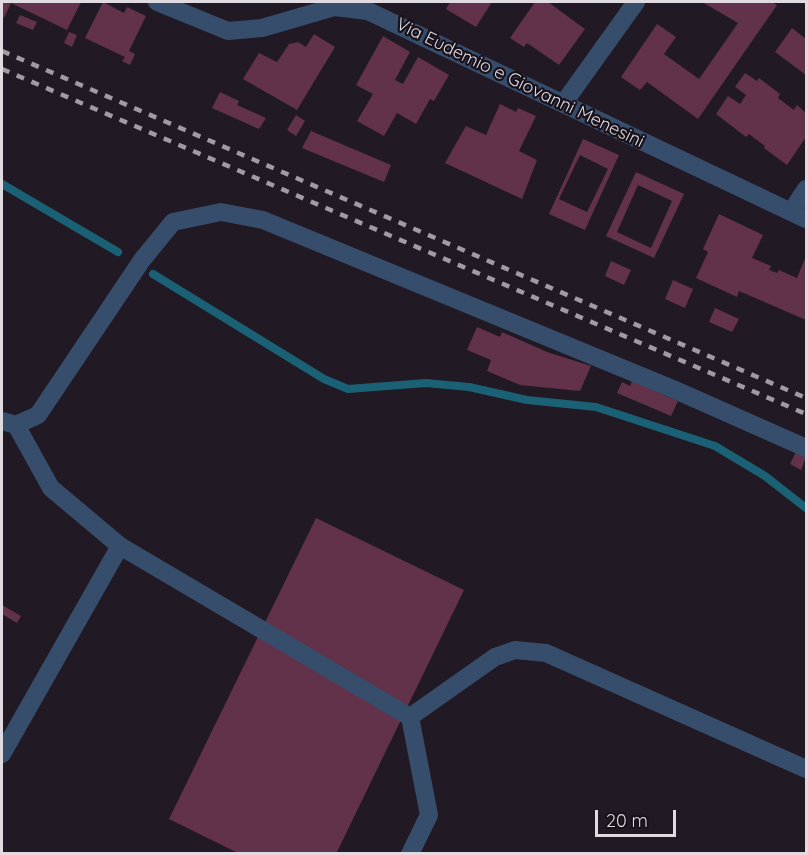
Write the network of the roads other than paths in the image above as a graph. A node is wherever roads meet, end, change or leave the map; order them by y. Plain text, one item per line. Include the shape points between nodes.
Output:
1 (157, 2) edge
2 (636, 2) edge
3 (563, 104) junction
4 (807, 189) edge
5 (799, 215) edge
6 (9, 423) edge
7 (807, 448) edge
8 (120, 546) junction
9 (410, 717) junction
10 (2, 754) edge
11 (807, 769) edge
12 (410, 854) edge

1 - 3 street, Via Eudemio e Giovanni Menesini via 228,30 262,28 334,7 368,11
2 - 3 street
3 - 5 street, Via Eudemio e Giovanni Menesini
4 - 5 street
6 - 7 street via 38,415 142,260 173,222 221,212 263,220
6 - 8 street via 51,488
8 - 9 street
8 - 10 street
9 - 11 street via 495,657 515,650 546,653
9 - 12 street via 429,815

